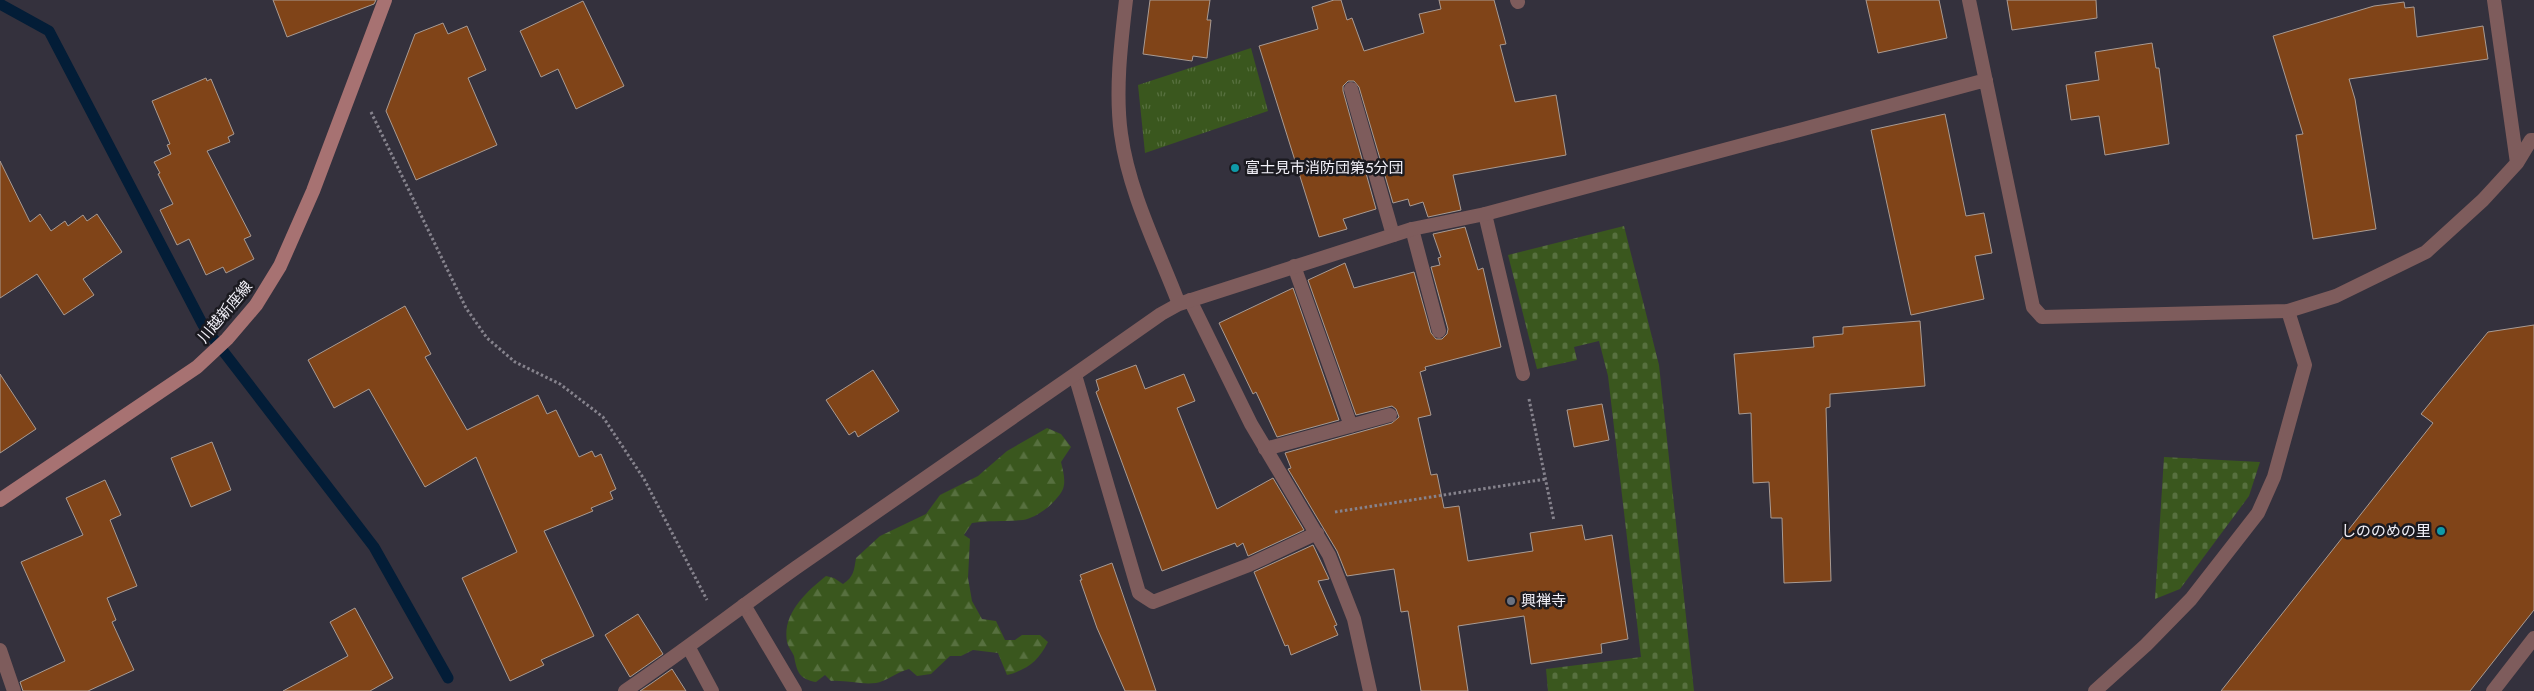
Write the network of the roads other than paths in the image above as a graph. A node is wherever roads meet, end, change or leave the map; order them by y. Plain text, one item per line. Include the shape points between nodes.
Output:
1 (385, 0) edge
2 (1126, 0) edge
3 (1969, 0) edge
4 (2494, 0) edge
5 (1986, 80) junction
6 (1351, 89) dead end
7 (2534, 140) edge
8 (2517, 163) junction
9 (1485, 214) junction
10 (1412, 229) junction
11 (1394, 234) junction
12 (1294, 266) junction
13 (1185, 302) junction
14 (2288, 311) junction
15 (1439, 331) dead end
16 (1523, 374) road end
17 (1075, 375) junction
18 (1390, 415) dead end
19 (1351, 426) junction
20 (1265, 449) junction
21 (0, 500) edge
22 (1317, 533) junction
23 (744, 605) junction
24 (2534, 638) edge
25 (689, 648) junction
26 (0, 650) edge
27 (14, 691) edge
28 (625, 691) edge
29 (712, 691) edge
30 (795, 691) edge
31 (1370, 691) edge
32 (2095, 691) edge
33 (2493, 691) edge

1 - 21 main road, 川越新座線 via 313,191 280,266 256,304 227,339 197,367
2 - 13 street via 1120,54 1120,132 1132,184
3 - 5 street
4 - 8 street
5 - 9 street
5 - 14 street via 2033,307 2042,318
6 - 11 street
7 - 8 street
8 - 14 street via 2483,200 2426,252 2336,296
9 - 10 street
9 - 16 street
10 - 11 street
10 - 15 street
11 - 12 street
12 - 13 street
12 - 19 street
13 - 17 street via 1161,314
13 - 20 street
14 - 32 street via 2305,365 2274,476 2258,513 2190,599
17 - 22 street via 1139,593 1153,602 1249,566
17 - 23 street
18 - 19 street
19 - 20 street
20 - 22 street
22 - 31 street via 1330,554 1354,619
23 - 25 street
23 - 30 street
24 - 33 street
25 - 28 street
25 - 29 street
26 - 27 street

